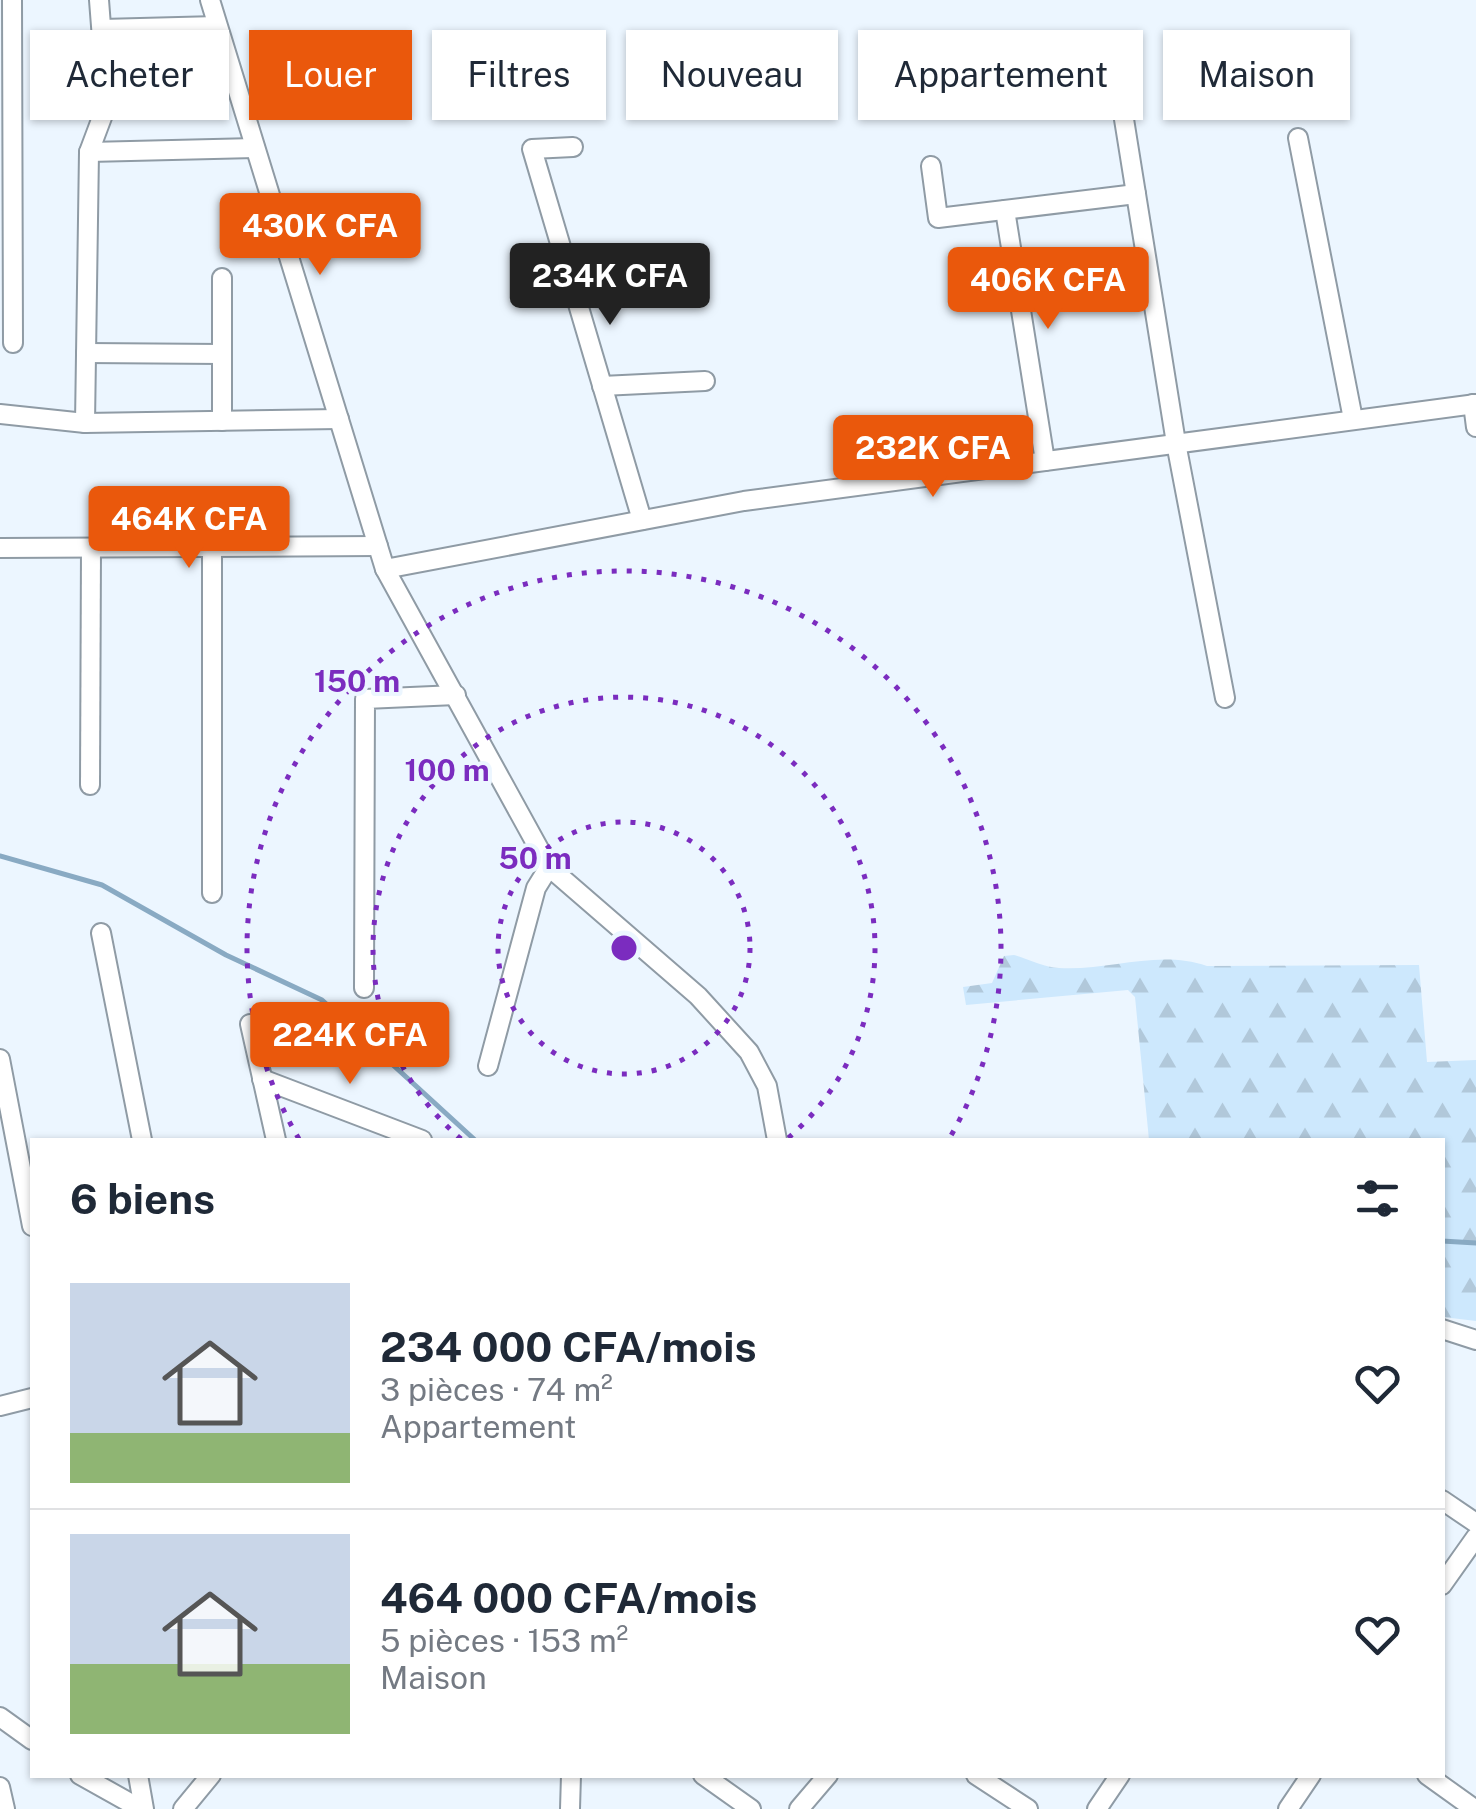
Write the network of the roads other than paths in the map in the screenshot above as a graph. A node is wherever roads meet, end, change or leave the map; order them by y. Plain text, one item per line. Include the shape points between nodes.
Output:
1 (12, 0) edge
2 (100, 0) edge
3 (210, 0) edge
4 (217, 26) junction
5 (102, 29) junction
6 (6, 34) edge
7 (1124, 120) edge
8 (1298, 138) dead end
9 (573, 147) dead end
10 (256, 148) junction
11 (90, 152) junction
12 (930, 166) dead end
13 (1136, 194) junction
14 (1005, 210) junction
15 (222, 278) dead end
16 (13, 344) dead end
17 (86, 353) junction
18 (222, 354) junction
19 (706, 382) dead end
20 (602, 386) junction
21 (1474, 404) edge
22 (0, 414) edge
23 (1353, 418) junction
24 (340, 419) junction
25 (222, 421) junction
26 (85, 423) junction
27 (1476, 426) edge
28 (1176, 443) junction
29 (1044, 462) junction
30 (642, 520) junction
31 (378, 546) junction
32 (212, 547) junction
33 (0, 548) edge
34 (91, 548) junction
35 (385, 569) junction
36 (456, 695) junction
37 (1225, 698) dead end
38 (90, 785) dead end
39 (550, 866) junction
40 (212, 892) dead end
41 (101, 932) dead end
42 (364, 988) dead end
43 (250, 1024) dead end
44 (0, 1060) edge
45 (488, 1066) dead end
46 (262, 1079) junction
47 (142, 1138) edge
48 (276, 1138) edge
49 (417, 1138) edge
50 (777, 1138) edge
51 (30, 1216) edge
52 (1445, 1330) edge
53 (1476, 1340) edge
54 (30, 1398) edge
55 (0, 1406) edge
56 (1445, 1502) edge
57 (1476, 1523) edge
58 (1476, 1537) edge
59 (1445, 1581) edge
60 (0, 1716) edge
61 (30, 1738) edge
62 (85, 1778) edge
63 (138, 1778) edge
64 (209, 1778) edge
65 (571, 1778) edge
66 (710, 1778) edge
67 (825, 1778) edge
68 (981, 1778) edge
69 (1118, 1778) edge
70 (1309, 1778) edge
71 (1431, 1778) edge
72 (0, 1787) edge
73 (1474, 1807) edge
74 (747, 1808) edge
75 (5, 1809) edge
76 (142, 1809) edge
77 (183, 1809) edge
78 (570, 1809) edge
79 (799, 1809) edge
80 (1028, 1809) edge
81 (1098, 1809) edge
82 (1288, 1809) edge

1 - 6 street
2 - 5 street
3 - 4 street
4 - 5 street
4 - 10 street
5 - 11 street via 108,104
6 - 16 street
7 - 13 street
8 - 23 street
9 - 20 street via 532,148
10 - 11 street
10 - 24 street
11 - 17 street
12 - 14 street via 938,218
13 - 14 street
13 - 28 street
14 - 29 street
15 - 18 street
17 - 18 street
17 - 26 street
18 - 25 street
19 - 20 street
20 - 30 street
21 - 23 street
21 - 27 street
22 - 26 street
23 - 28 street
24 - 25 street
24 - 31 street
25 - 26 street
28 - 29 street
28 - 37 street
29 - 30 street
30 - 35 street
31 - 32 street
31 - 35 street
32 - 34 street
32 - 40 street
33 - 34 street
34 - 38 street
35 - 36 street
36 - 39 street
36 - 42 street via 365,699
39 - 45 street via 536,888
39 - 50 street via 698,996 749,1052 767,1086
41 - 47 street
43 - 46 street
44 - 51 street
46 - 48 street
46 - 49 street
52 - 53 street
54 - 55 street
56 - 57 street
58 - 59 street
60 - 61 street
62 - 76 street
63 - 76 street
64 - 77 street
65 - 78 street
66 - 74 street
67 - 79 street
68 - 80 street
69 - 81 street
70 - 82 street
71 - 73 street
72 - 75 street

